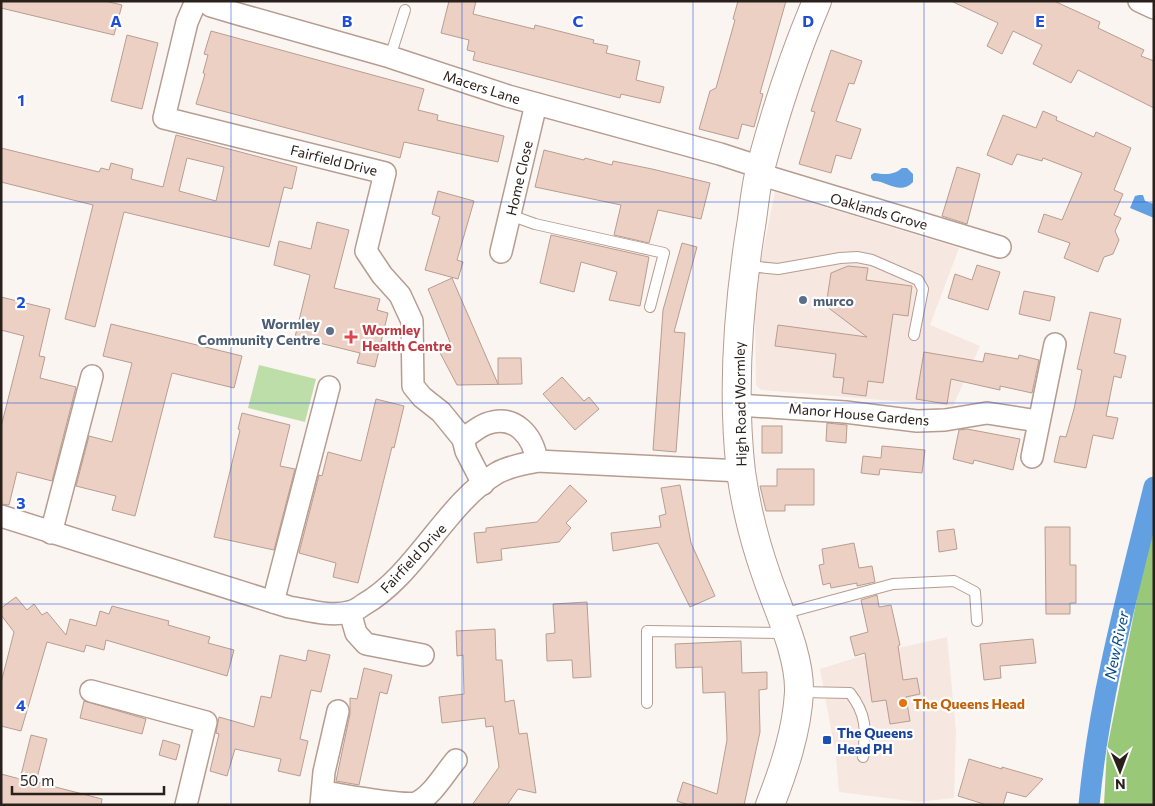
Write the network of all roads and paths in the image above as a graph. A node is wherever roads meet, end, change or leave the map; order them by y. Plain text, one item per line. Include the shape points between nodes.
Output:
1 (196, 1) edge
2 (205, 1) edge
3 (817, 1) edge
4 (1139, 1) edge
5 (240, 8) edge
6 (1154, 8) edge
7 (405, 10) dead end
8 (390, 57) junction
9 (536, 104) junction
10 (760, 171) junction
11 (510, 215) junction
12 (1000, 247) dead end
13 (501, 252) dead end
14 (746, 266) junction
15 (650, 307) dead end
16 (914, 335) dead end
17 (1054, 344) dead end
18 (92, 376) dead end
19 (329, 387) dead end
20 (738, 405) junction
21 (1038, 422) junction
22 (463, 439) junction
23 (1032, 457) dead end
24 (538, 461) junction
25 (741, 471) junction
26 (483, 484) junction
27 (1, 516) edge
28 (51, 532) junction
29 (273, 602) junction
30 (350, 612) junction
31 (977, 621) dead end
32 (784, 624) junction
33 (422, 654) dead end
34 (91, 691) dead end
35 (799, 692) junction
36 (647, 703) dead end
37 (338, 710) dead end
38 (863, 757) dead end
39 (456, 760) dead end
40 (322, 798) edge
41 (186, 805) edge
42 (770, 805) edge

1 - 22 street, Fairfield Drive via 187,22 164,118 385,173 366,251 400,295 412,321 413,386 441,412
2 - 5 street, Macers Lane via 211,6
3 - 10 main road, High Road Wormley via 788,73
4 - 6 street
5 - 8 street, Macers Lane
7 - 8 lane
8 - 9 street, Macers Lane
9 - 10 street, Macers Lane via 720,154
9 - 11 street, Home Close
10 - 12 street, Oaklands Grove
10 - 14 main road, High Road Wormley
11 - 13 street, Home Close
11 - 15 lane via 535,224 664,253
14 - 16 lane via 778,269 840,258 872,260 922,284
14 - 20 main road, High Road Wormley via 739,320
17 - 21 street
18 - 28 street
19 - 29 street
20 - 21 street, Manor House Gardens via 825,410 917,421 987,413
20 - 25 main road, High Road Wormley
21 - 23 street
22 - 24 street via 486,424 504,422 523,429 530,437
22 - 26 street, Fairfield Drive
24 - 25 street, Fairfield Drive
24 - 26 street, Fairfield Drive via 498,473
25 - 32 main road, High Road Wormley via 751,524
26 - 30 street, Fairfield Drive via 398,577 376,598
27 - 28 street, Fairfield Drive
28 - 29 street, Fairfield Drive
29 - 30 street, Fairfield Drive via 321,613
30 - 33 street via 356,633 366,644
31 - 32 lane via 975,592 954,580 893,584
32 - 35 main road, High Road Wormley
32 - 36 lane via 647,631
34 - 41 street via 206,722
35 - 38 lane via 850,694 862,708 866,734
35 - 42 main road, High Road Wormley via 783,773
37 - 40 street via 324,772
39 - 40 street via 428,794 415,804

